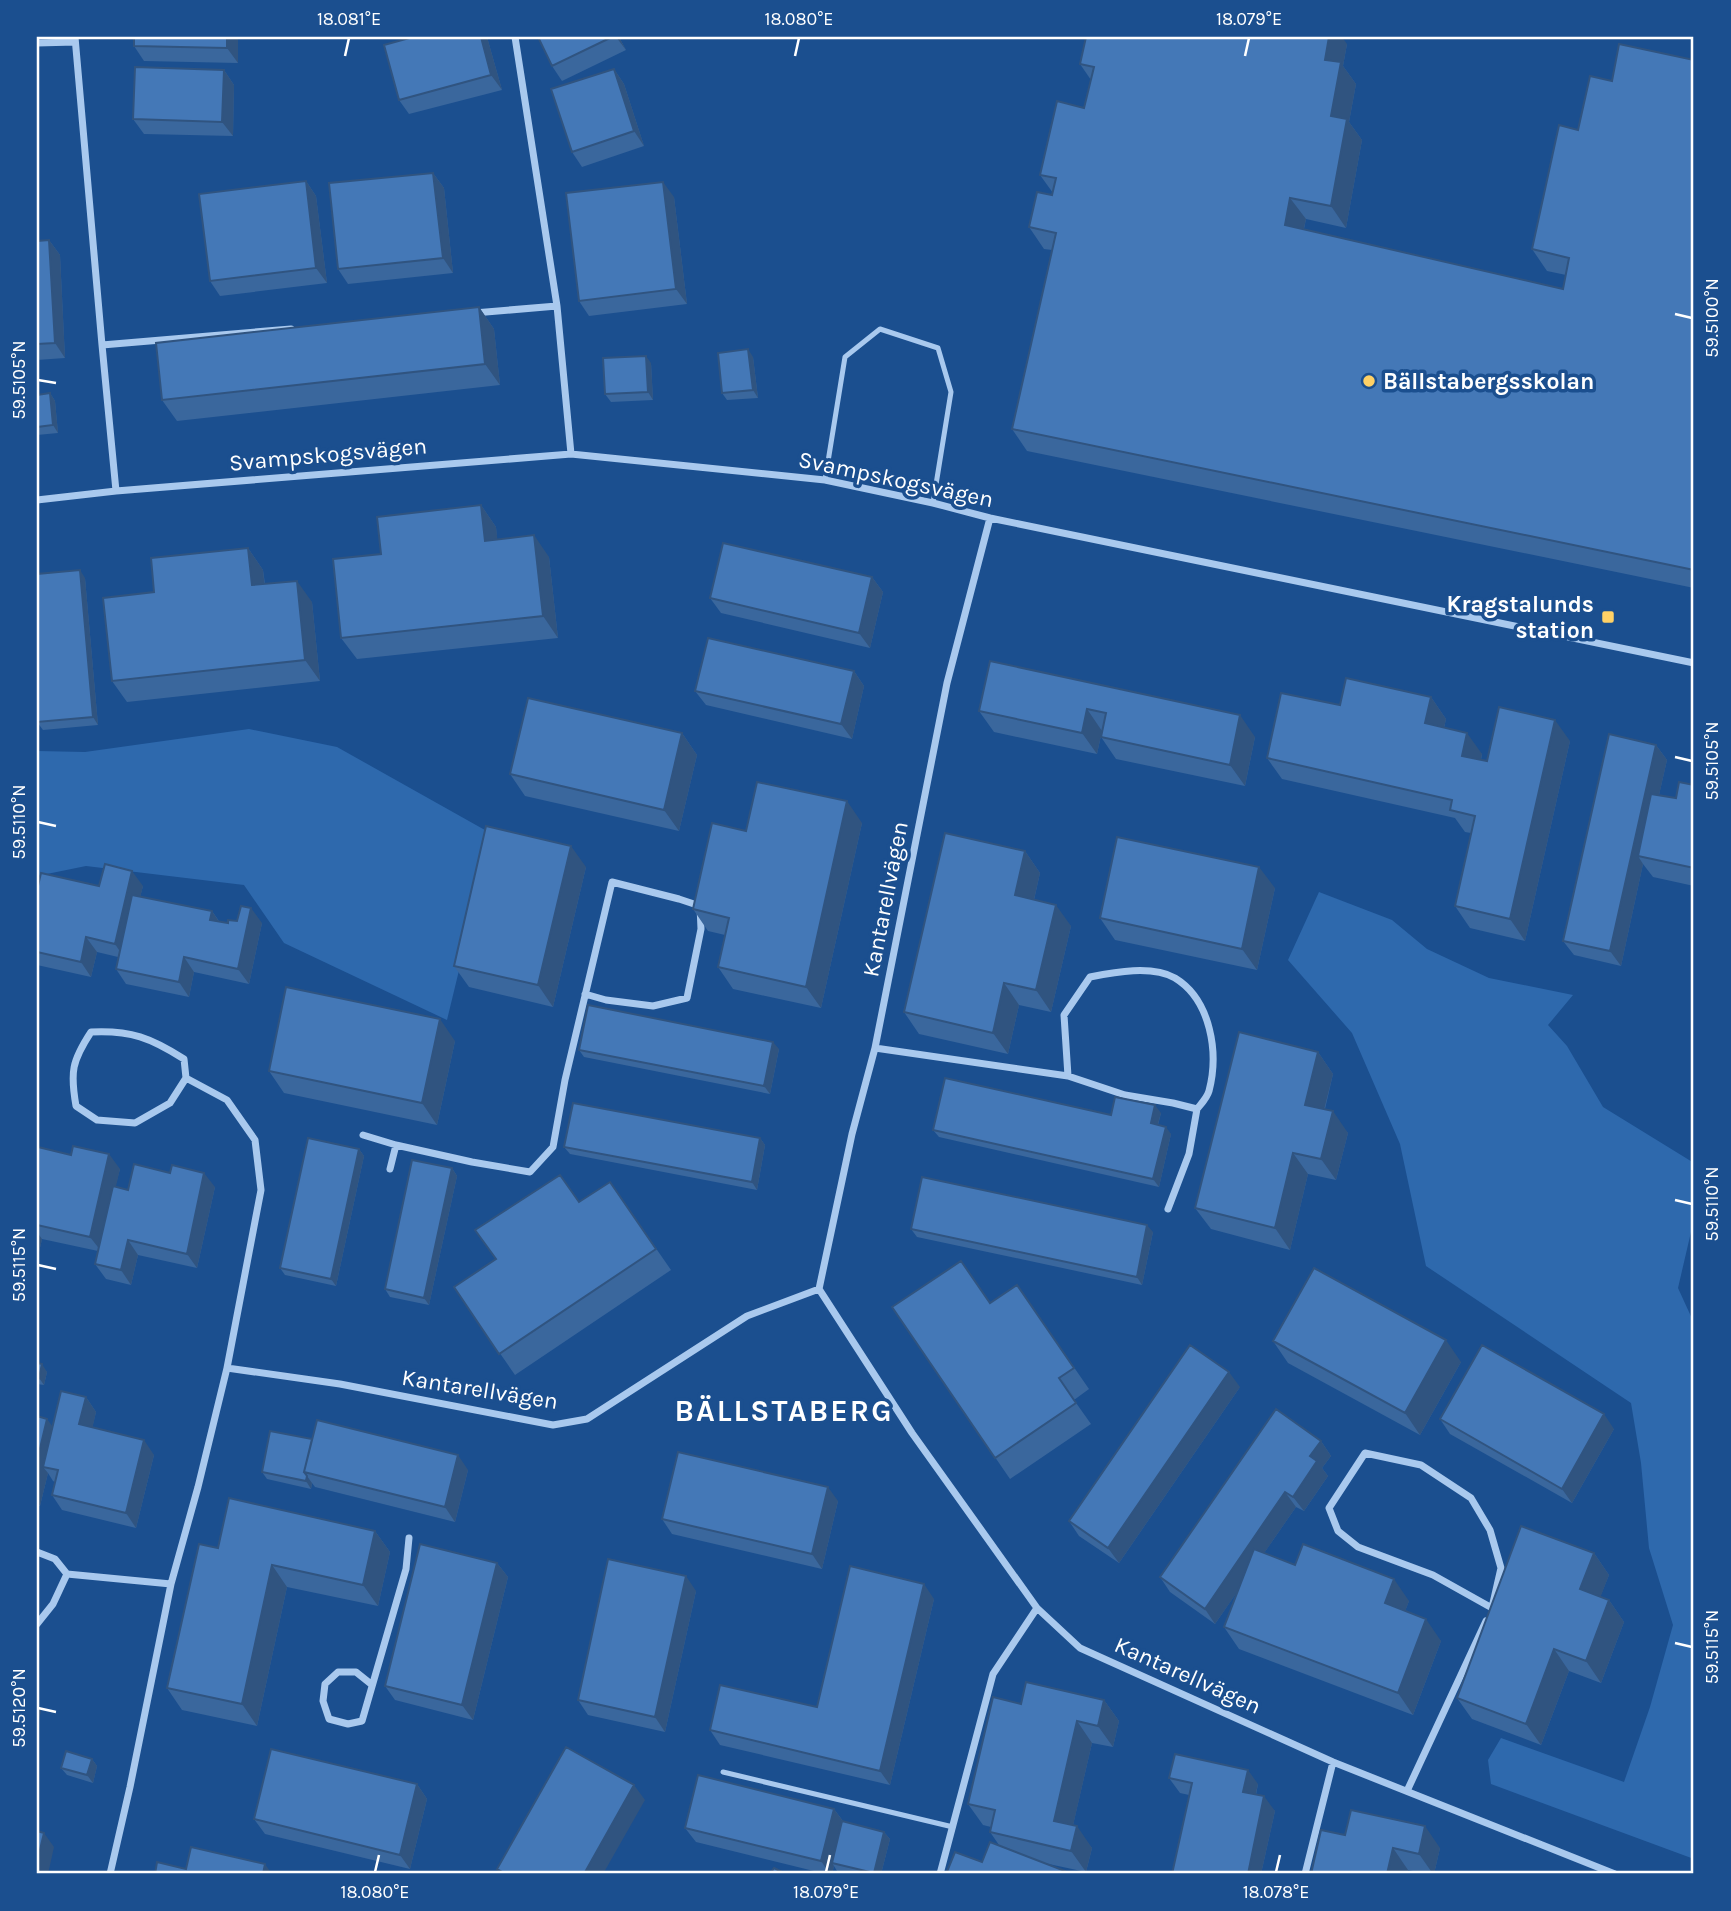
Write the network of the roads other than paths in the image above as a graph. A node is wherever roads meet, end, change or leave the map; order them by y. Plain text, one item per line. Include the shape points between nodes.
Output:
1 (515, 37) edge
2 (75, 39) edge
3 (37, 43) edge
4 (556, 306) junction
5 (460, 314) edge
6 (295, 328) edge
7 (102, 345) junction
8 (572, 454) junction
9 (825, 480) junction
10 (116, 491) junction
11 (37, 500) edge
12 (933, 503) junction
13 (990, 518) junction
14 (1694, 663) edge
15 (585, 994) junction
16 (875, 1048) junction
17 (1068, 1076) junction
18 (186, 1078) junction
19 (1197, 1110) junction
20 (363, 1135) dead end
21 (396, 1145) junction
22 (390, 1169) dead end
23 (1168, 1209) dead end
24 (819, 1289) junction
25 (227, 1368) junction
26 (409, 1538) dead end
27 (37, 1552) edge
28 (67, 1574) junction
29 (171, 1584) junction
30 (1037, 1608) junction
31 (1492, 1608) junction
32 (37, 1624) edge
33 (371, 1684) junction
34 (1333, 1762) junction
35 (723, 1772) dead end
36 (1407, 1791) junction
37 (953, 1827) junction
38 (110, 1874) edge
39 (940, 1874) edge
40 (1305, 1874) edge
41 (1615, 1874) edge

1 - 4 street
2 - 3 street
2 - 7 street
4 - 5 street
4 - 8 street
6 - 7 street
7 - 10 street
8 - 9 street, Svampskogsvägen
8 - 10 street, Svampskogsvägen
9 - 12 street, Svampskogsvägen
9 - 12 lane via 845,357 880,328 938,348 951,392
10 - 11 street, Svampskogsvägen
12 - 13 street, Svampskogsvägen
13 - 14 street, Svampskogsvägen
13 - 16 street, Kantarellvägen via 947,683
15 - 15 street via 612,882 700,906 701,929 687,998 653,1006
15 - 21 street via 553,1147 530,1172
16 - 17 street
16 - 24 street, Kantarellvägen
17 - 19 street via 1125,1096
17 - 19 street via 1064,1015 1090,977 1146,970 1174,978 1198,998 1212,1038 1212,1067 1208,1093
18 - 18 street via 184,1059 144,1037 116,1031 91,1032 77,1054 72,1082 76,1106 97,1121 135,1123 170,1103
18 - 25 street via 227,1100 255,1140 261,1190
19 - 23 street via 1189,1154
20 - 21 street
21 - 22 street
24 - 25 street, Kantarellvägen via 747,1316 587,1419 553,1425 340,1384
24 - 30 street, Kantarellvägen via 912,1433
25 - 29 street
26 - 33 street via 406,1569
27 - 28 street via 55,1559
28 - 29 street
28 - 32 street
29 - 38 street
30 - 34 street, Kantarellvägen via 1080,1648
30 - 37 street via 993,1674
31 - 31 street via 1501,1568 1490,1530 1471,1498 1421,1465 1365,1453 1329,1508 1338,1531 1358,1547 1433,1575
31 - 36 street
33 - 33 street via 362,1721 348,1724 329,1719 323,1701 325,1684 338,1672 356,1672
34 - 36 street, Kantarellvägen
34 - 40 street
35 - 37 lane
36 - 41 street, Kantarellvägen
37 - 39 street

